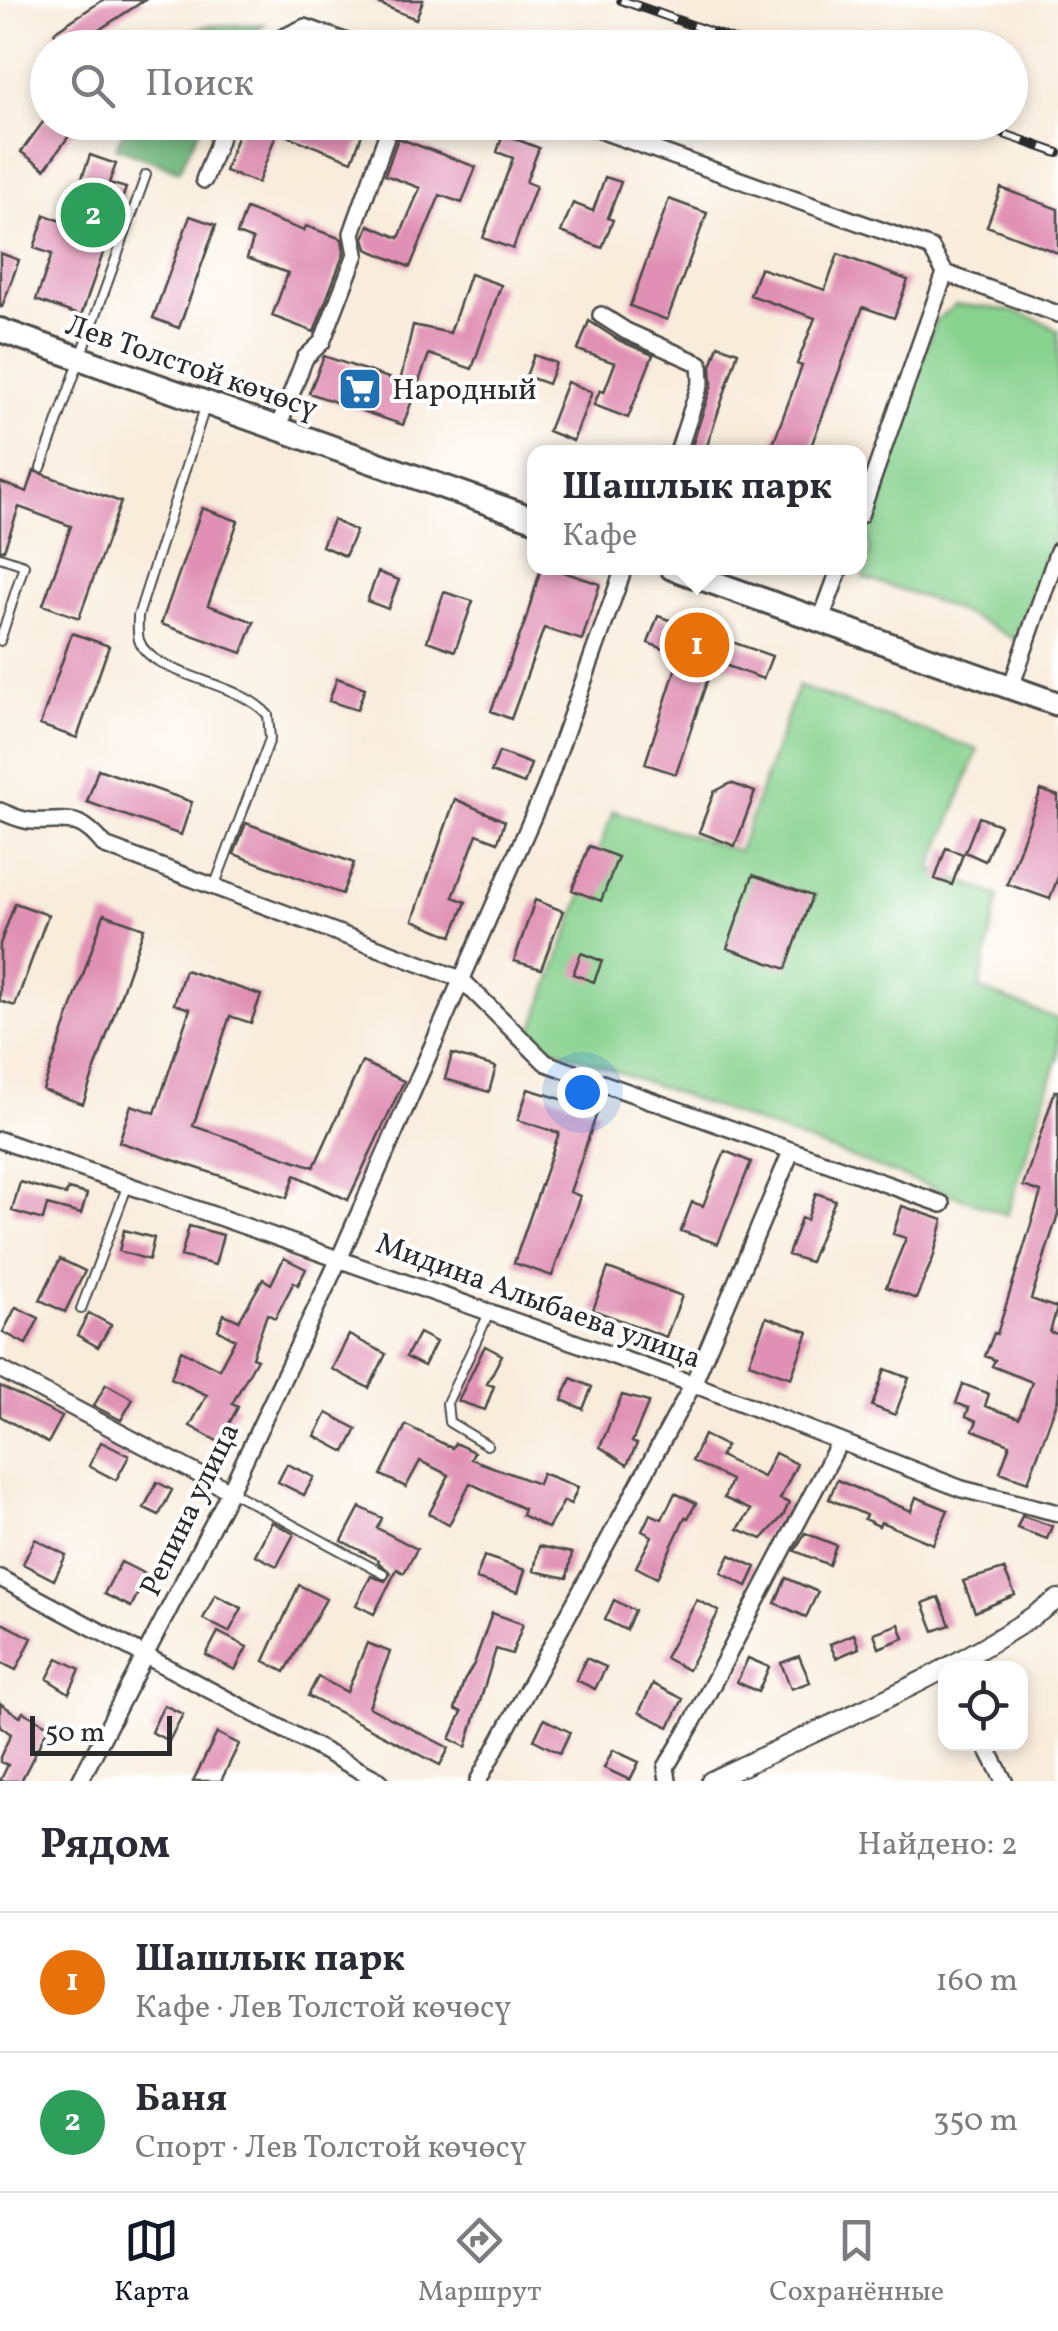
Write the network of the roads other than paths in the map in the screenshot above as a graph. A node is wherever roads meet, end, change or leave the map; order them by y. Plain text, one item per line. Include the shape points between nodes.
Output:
1 (219, 140) edge
2 (385, 140) edge
3 (627, 140) edge
4 (146, 175) dead end
5 (204, 180) dead end
6 (945, 272) junction
7 (1058, 314) edge
8 (601, 315) dead end
9 (0, 330) edge
10 (79, 358) junction
11 (206, 403) junction
12 (278, 428) junction
13 (680, 445) edge
14 (41, 468) dead end
15 (867, 495) edge
16 (527, 517) edge
17 (1058, 550) edge
18 (0, 557) edge
19 (621, 575) edge
20 (692, 575) edge
21 (837, 575) edge
22 (821, 619) junction
23 (0, 641) edge
24 (1011, 687) junction
25 (1058, 704) edge
26 (0, 811) edge
27 (214, 887) junction
28 (461, 980) junction
29 (0, 1140) edge
30 (792, 1152) junction
31 (128, 1184) junction
32 (942, 1204) dead end
33 (340, 1258) junction
34 (81, 1309) dead end
35 (490, 1311) junction
36 (0, 1369) edge
37 (693, 1384) junction
38 (839, 1442) junction
39 (487, 1445) dead end
40 (230, 1492) junction
41 (1058, 1513) edge
42 (384, 1574) dead end
43 (0, 1578) edge
44 (1058, 1599) edge
45 (148, 1655) junction
46 (989, 1751) edge
47 (80, 1781) edge
48 (380, 1781) edge
49 (478, 1781) edge
50 (668, 1781) edge
51 (711, 1781) edge
52 (1004, 1781) edge

1 - 5 street
2 - 12 street via 352,234 356,254
3 - 6 street via 931,248
4 - 10 lane
6 - 7 street
6 - 15 street
8 - 13 street via 700,364
9 - 10 main road, Лев Толстой көчөсү
10 - 11 main road, Лев Толстой көчөсү
10 - 14 lane
11 - 12 main road, Лев Толстой көчөсү
11 - 27 lane via 138,630 139,642 159,662 243,693 268,715 270,739
12 - 16 main road, Лев Толстой көчөсү
17 - 24 street
18 - 23 lane via 24,566
19 - 28 street, Репина улица via 545,789
20 - 22 main road
21 - 22 street
22 - 24 main road
24 - 25 main road
26 - 27 street via 29,822 60,818 91,829 104,846
27 - 28 street
28 - 30 street via 546,1063
28 - 33 street, Репина улица
29 - 31 street, Мидина Алыбаева улица
30 - 32 street
30 - 37 street
31 - 33 street, Мидина Алыбаева улица
31 - 34 lane
33 - 35 street, Мидина Алыбаева улица
33 - 40 street, Репина улица
35 - 37 street, Мидина Алыбаева улица
35 - 39 lane via 447,1402 450,1422
36 - 40 street
37 - 38 street, Мидина Алыбаева улица
37 - 49 street
38 - 41 street, Мидина Алыбаева улица via 962,1489
38 - 50 street via 666,1767
40 - 42 lane
40 - 45 street, Репина улица
43 - 45 street
44 - 51 street via 948,1666
45 - 47 street, Репина улица
45 - 48 street
46 - 52 street

